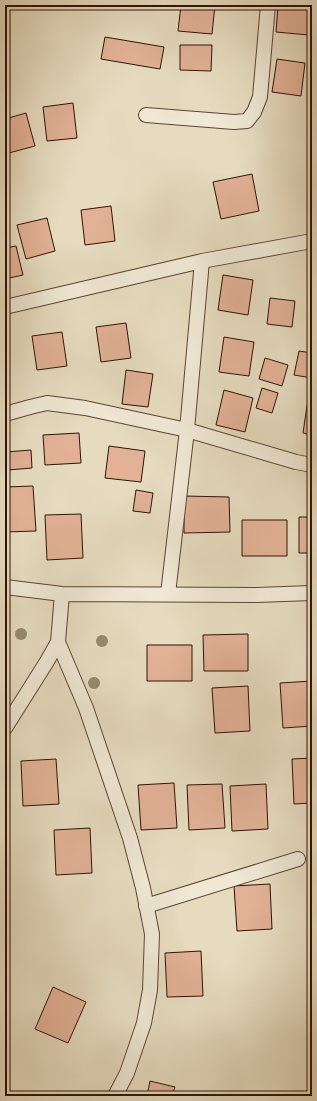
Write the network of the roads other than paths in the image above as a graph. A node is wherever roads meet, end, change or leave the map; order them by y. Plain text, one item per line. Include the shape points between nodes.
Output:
1 (268, 5) edge
2 (146, 115) dead end
3 (312, 242) edge
4 (202, 262) junction
5 (5, 307) edge
6 (5, 414) edge
7 (187, 430) junction
8 (312, 465) edge
9 (5, 587) edge
10 (312, 593) edge
11 (62, 594) junction
12 (168, 594) junction
13 (58, 642) junction
14 (5, 728) edge
15 (298, 859) dead end
16 (146, 906) junction
17 (115, 1096) edge

1 - 2 street via 260,97 247,121
3 - 4 street
4 - 5 street
4 - 7 street
6 - 7 street via 47,403 85,408
7 - 8 street
7 - 12 street
9 - 11 street
10 - 12 street
11 - 12 street
11 - 13 street
13 - 14 street
13 - 16 street via 86,708 130,838
15 - 16 street
16 - 17 street via 152,934 150,990 144,1023 127,1073

